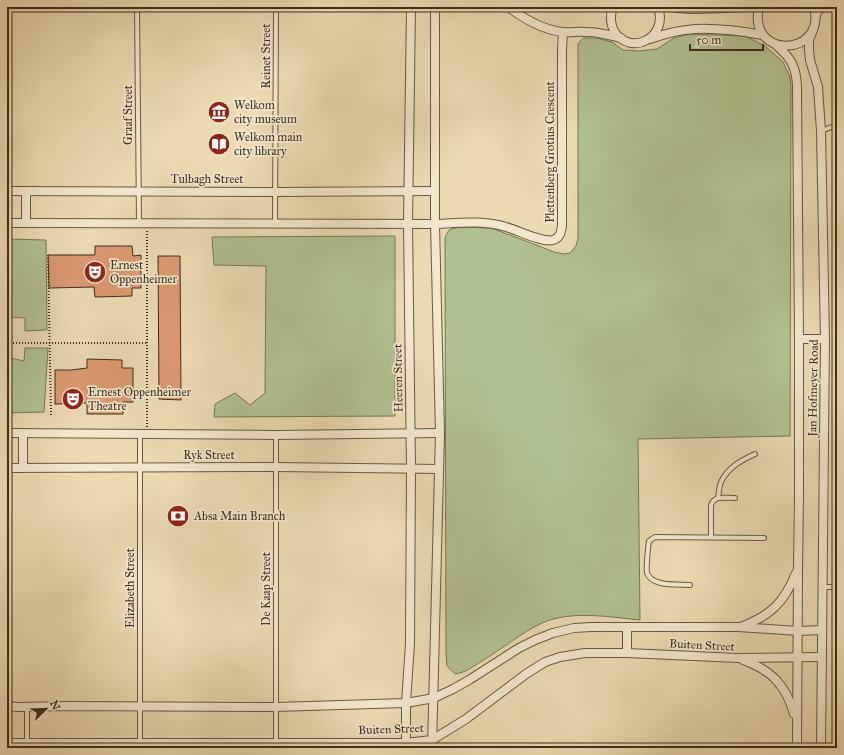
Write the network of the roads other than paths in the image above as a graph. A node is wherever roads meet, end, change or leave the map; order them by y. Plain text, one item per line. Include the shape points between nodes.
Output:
1 (137, 7) edge
2 (276, 7) edge
3 (411, 7) edge
4 (435, 7) edge
5 (440, 7) edge
6 (508, 7) edge
7 (572, 7) edge
8 (588, 7) edge
9 (613, 7) edge
10 (658, 7) edge
11 (672, 7) edge
12 (743, 7) edge
13 (759, 7) edge
14 (814, 7) edge
15 (824, 7) edge
16 (434, 18) junction
17 (814, 26) junction
18 (563, 32) junction
19 (763, 35) junction
20 (620, 38) junction
21 (650, 39) junction
22 (775, 44) junction
23 (837, 125) edge
24 (821, 131) junction
25 (7, 191) edge
26 (26, 191) junction
27 (138, 191) junction
28 (408, 191) junction
29 (435, 191) junction
30 (275, 192) junction
31 (7, 223) edge
32 (26, 223) junction
33 (143, 223) junction
34 (275, 224) junction
35 (408, 224) junction
36 (435, 224) junction
37 (799, 339) junction
38 (825, 339) junction
39 (7, 433) edge
40 (24, 433) junction
41 (440, 433) junction
42 (144, 434) junction
43 (276, 434) junction
44 (411, 434) junction
45 (755, 454) dead end
46 (276, 467) junction
47 (7, 468) edge
48 (23, 468) junction
49 (140, 468) junction
50 (412, 468) junction
51 (439, 469) junction
52 (718, 498) junction
53 (735, 498) dead end
54 (711, 538) junction
55 (764, 538) dead end
56 (798, 569) junction
57 (690, 585) dead end
58 (822, 587) junction
59 (837, 587) edge
60 (627, 627) junction
61 (738, 628) junction
62 (822, 630) junction
63 (798, 631) junction
64 (627, 653) junction
65 (798, 657) junction
66 (738, 658) junction
67 (822, 658) junction
68 (434, 698) junction
69 (406, 703) junction
70 (7, 706) edge
71 (27, 707) junction
72 (140, 707) junction
73 (276, 707) junction
74 (797, 724) junction
75 (7, 743) edge
76 (276, 743) junction
77 (146, 744) edge
78 (432, 744) edge
79 (26, 745) edge
80 (406, 745) edge
81 (353, 746) edge
82 (797, 748) edge
83 (821, 748) edge

1 - 27 lane, Graaf Street
2 - 30 lane, Reinet Street
3 - 28 street, Heeren Street
4 - 16 street
5 - 16 street
6 - 18 street via 538,26
7 - 8 street
9 - 20 street via 611,24
10 - 21 street via 660,21
11 - 12 street
13 - 19 street via 757,21
14 - 17 street, Jan Hofmeyer Road
15 - 17 lane
16 - 29 street
17 - 22 street via 803,41 789,46
17 - 24 street, Jan Hofmeyer Road via 809,50 818,87
18 - 20 street via 598,32
18 - 36 street, Plettenberg Grotius Crescent via 562,226 558,238 552,241 544,240 492,224
19 - 21 street via 742,31 696,29
19 - 22 street, Jan Hofmeyer Road
20 - 21 street via 632,43
22 - 37 street, Jan Hofmeyer Road via 784,52 796,72
23 - 24 lane
24 - 38 street, Jan Hofmeyer Road
25 - 26 street, Tulbagh Street
26 - 27 street, Tulbagh Street
26 - 32 street
27 - 30 street, Tulbagh Street
27 - 33 lane, Graaf Street
28 - 29 street, Tulbagh Street
28 - 30 street, Tulbagh Street
28 - 35 street, Heeren Street
29 - 36 street
30 - 34 lane, Reinet Street
31 - 32 street
32 - 33 street
33 - 34 street
34 - 35 street
35 - 36 street, Plettenberg Grotius Crescent
35 - 44 street, Heeren Street
36 - 41 street
37 - 38 street
37 - 56 street, Jan Hofmeyer Road
38 - 58 street, Jan Hofmeyer Road
39 - 40 street, Ryk Street
40 - 42 street, Ryk Street
40 - 48 street
41 - 44 street, Ryk Street
41 - 51 street
42 - 43 street, Ryk Street
42 - 49 lane, Elizabeth Street
43 - 44 street, Ryk Street
43 - 46 lane, De Kaap Street
44 - 50 street, Heeren Street
45 - 52 lane via 728,471 721,482
46 - 49 street, Ryk Street
46 - 50 street, Ryk Street
46 - 73 lane, De Kaap Street
47 - 48 street, Ryk Street
48 - 49 street, Ryk Street
49 - 72 lane, Elizabeth Street
50 - 51 street, Ryk Street
50 - 69 street, Heeren Street via 410,644
51 - 68 street
52 - 53 lane
52 - 54 lane via 711,505
54 - 55 lane
54 - 57 lane via 655,536 649,541 647,572 653,581
56 - 61 street via 787,593 772,611
56 - 63 street, Jan Hofmeyer Road
58 - 59 lane
58 - 62 street, Jan Hofmeyer Road
60 - 61 street, Buiten Street
60 - 64 street
60 - 68 street, Buiten Street via 574,628 553,633 518,648 469,680
61 - 63 street, Buiten Street
62 - 63 street, Buiten Street
62 - 67 street, Jan Hofmeyer Road
63 - 65 street, Jan Hofmeyer Road
64 - 66 street, Buiten Street
64 - 78 street, Buiten Street via 585,653 546,662
65 - 66 street, Buiten Street
65 - 67 street, Buiten Street
65 - 74 street, Jan Hofmeyer Road
66 - 74 street via 764,670 776,679 784,688
67 - 83 street, Jan Hofmeyer Road
68 - 69 street, Buiten Street
68 - 78 street
69 - 73 street, Buiten Street
69 - 80 street, Heeren Street
70 - 71 street, Buiten Street
71 - 72 street, Buiten Street
71 - 79 lane
72 - 73 street, Buiten Street
72 - 77 lane, Elizabeth Street
73 - 76 lane, De Kaap Street
74 - 82 street, Jan Hofmeyer Road
75 - 79 street, Buiten Street
76 - 77 street, Buiten Street
76 - 81 street, Buiten Street
77 - 79 street, Buiten Street
78 - 80 street, Buiten Street
80 - 81 street, Buiten Street

